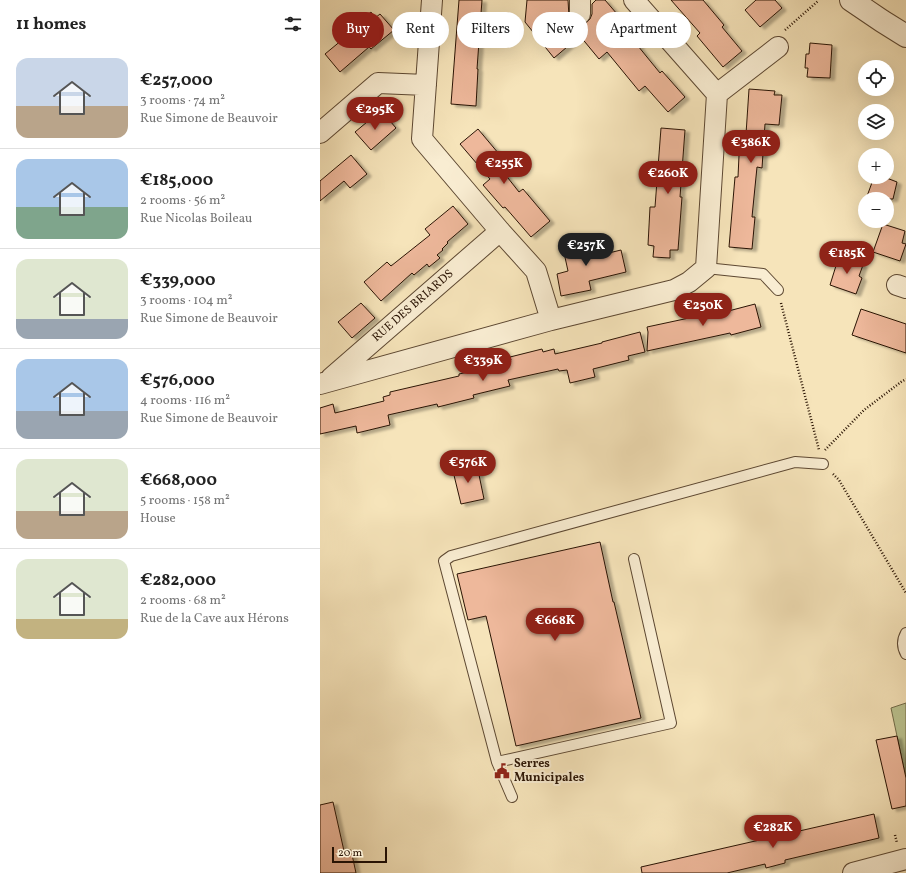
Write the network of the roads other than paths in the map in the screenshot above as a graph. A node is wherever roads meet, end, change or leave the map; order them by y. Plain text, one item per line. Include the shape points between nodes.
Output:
1 (432, 0) edge
2 (634, 0) edge
3 (851, 0) edge
4 (906, 36) edge
5 (778, 47) road end
6 (426, 85) junction
7 (717, 94) junction
8 (320, 133) edge
9 (500, 231) junction
10 (706, 268) junction
11 (778, 290) road end
12 (551, 320) junction
13 (324, 383) edge
14 (823, 464) road end
15 (634, 559) dead end
16 (906, 633) edge
17 (906, 654) edge
18 (497, 762) junction
19 (512, 797) dead end
20 (906, 859) edge
21 (853, 873) edge

1 - 6 street
2 - 7 street
3 - 4 street
5 - 7 street
6 - 8 street via 378,83
6 - 9 street via 422,139
7 - 10 street
9 - 12 street via 536,271
9 - 13 street, RUE DES BRIARDS
10 - 11 lane via 763,274
10 - 12 street via 674,290
12 - 13 street
14 - 18 lane via 795,462 451,556 444,561
15 - 18 lane via 671,724
16 - 17 lane via 902,642
18 - 19 lane
20 - 21 street

